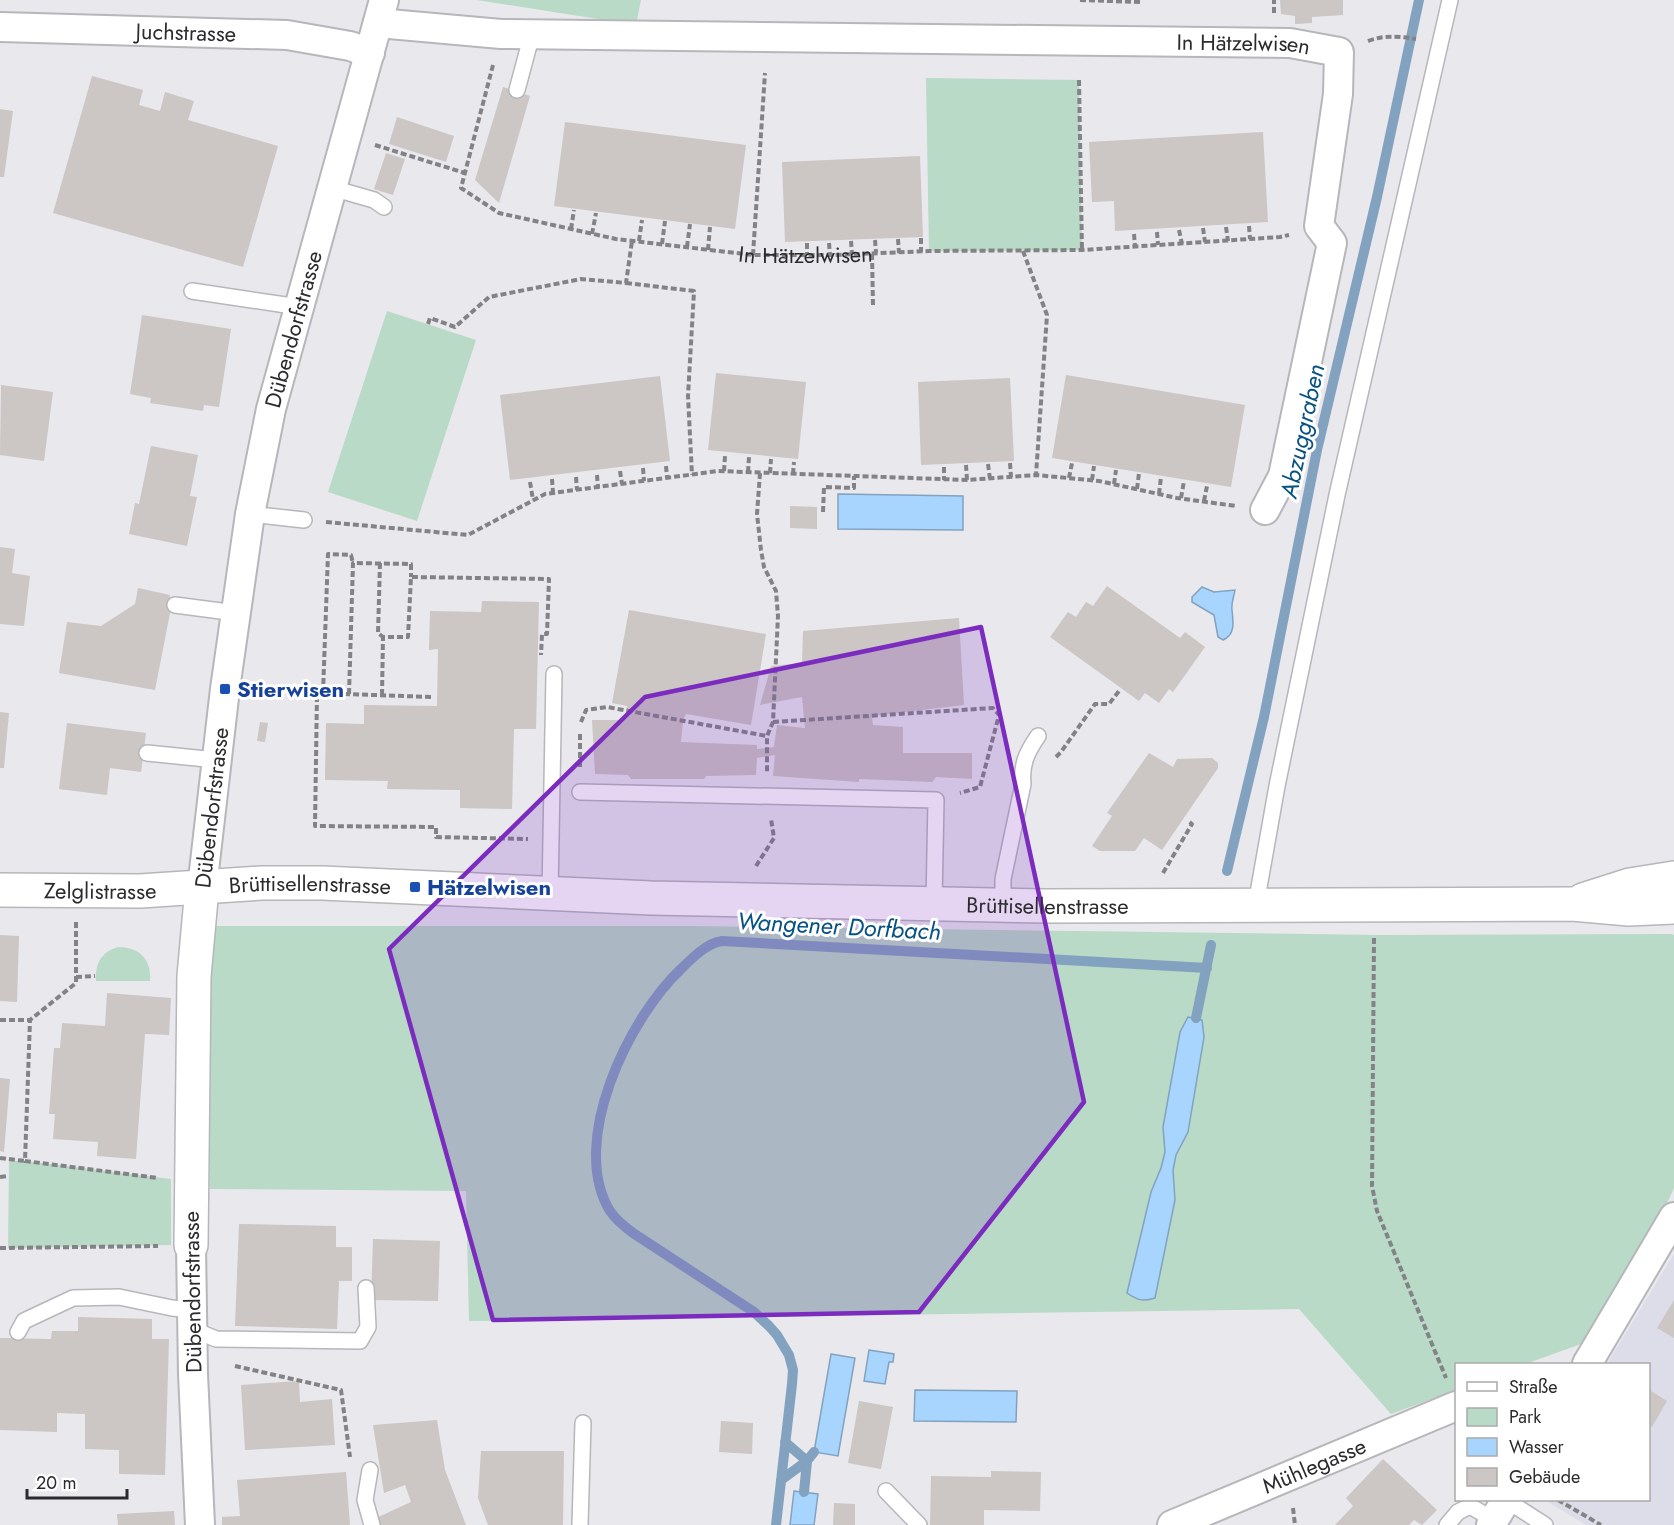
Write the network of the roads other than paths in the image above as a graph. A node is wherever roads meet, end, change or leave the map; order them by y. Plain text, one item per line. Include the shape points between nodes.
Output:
1 (1450, 0) edge
2 (381, 12) edge
3 (0, 27) edge
4 (532, 34) junction
5 (369, 53) junction
6 (517, 90) dead end
7 (332, 188) junction
8 (384, 207) dead end
9 (192, 291) dead end
10 (299, 307) junction
11 (1265, 510) road end
12 (250, 514) junction
13 (304, 520) road end
14 (175, 605) dead end
15 (236, 613) junction
16 (554, 674) dead end
17 (1038, 736) dead end
18 (147, 753) dead end
19 (216, 759) junction
20 (580, 792) road end
21 (1674, 878) edge
22 (202, 888) junction
23 (0, 890) edge
24 (550, 893) junction
25 (934, 903) junction
26 (1256, 904) junction
27 (1572, 904) junction
28 (1003, 905) junction
29 (1674, 907) edge
30 (1674, 1217) edge
31 (176, 1245) joint
32 (366, 1288) dead end
33 (18, 1332) dead end
34 (192, 1332) junction
35 (1588, 1363) edge
36 (1452, 1394) edge
37 (583, 1423) dead end
38 (370, 1470) dead end
39 (886, 1491) dead end
40 (1500, 1511) edge
41 (200, 1525) edge
42 (372, 1525) edge
43 (580, 1525) edge
44 (919, 1525) edge
45 (1172, 1525) edge
46 (1447, 1525) edge
47 (1545, 1525) edge

1 - 26 lane via 1337,495
2 - 4 street, In Hätzelwisen via 501,34
2 - 5 street, Dübendorfstrasse
3 - 5 street, Juchstrasse via 287,35
4 - 6 lane
4 - 11 street, In Hätzelwisen via 1290,43 1339,52 1338,94 1319,226 1332,243 1283,476
5 - 7 street, Dübendorfstrasse
7 - 8 lane via 374,200
7 - 10 street, Dübendorfstrasse
9 - 10 lane
10 - 12 street, Dübendorfstrasse via 271,409
12 - 13 lane
12 - 15 street, Dübendorfstrasse
14 - 15 lane
15 - 19 street, Dübendorfstrasse
16 - 24 lane
17 - 28 lane via 1027,752 1022,770 1023,784 1003,879
18 - 19 lane
19 - 22 street, Dübendorfstrasse
20 - 25 lane via 936,800
21 - 27 street, Brüttisellenstrasse via 1630,885
22 - 23 street, Zelglistrasse
22 - 24 street, Brüttisellenstrasse via 322,883
22 - 31 street, Dübendorfstrasse
24 - 25 street, Brüttisellenstrasse
25 - 28 street, Brüttisellenstrasse
26 - 27 street, Brüttisellenstrasse
26 - 28 street, Brüttisellenstrasse
27 - 29 street, Brüttisellenstrasse via 1629,909
30 - 35 street
31 - 34 street, Dübendorfstrasse
32 - 34 lane via 368,1327 360,1341 216,1338
33 - 34 lane via 24,1321 73,1298 119,1297 172,1308
34 - 41 street, Dübendorfstrasse
36 - 45 street, Mühlegasse
37 - 43 lane
38 - 42 lane via 365,1500
39 - 44 lane
40 - 46 lane via 1470,1506 1458,1512
40 - 47 lane

